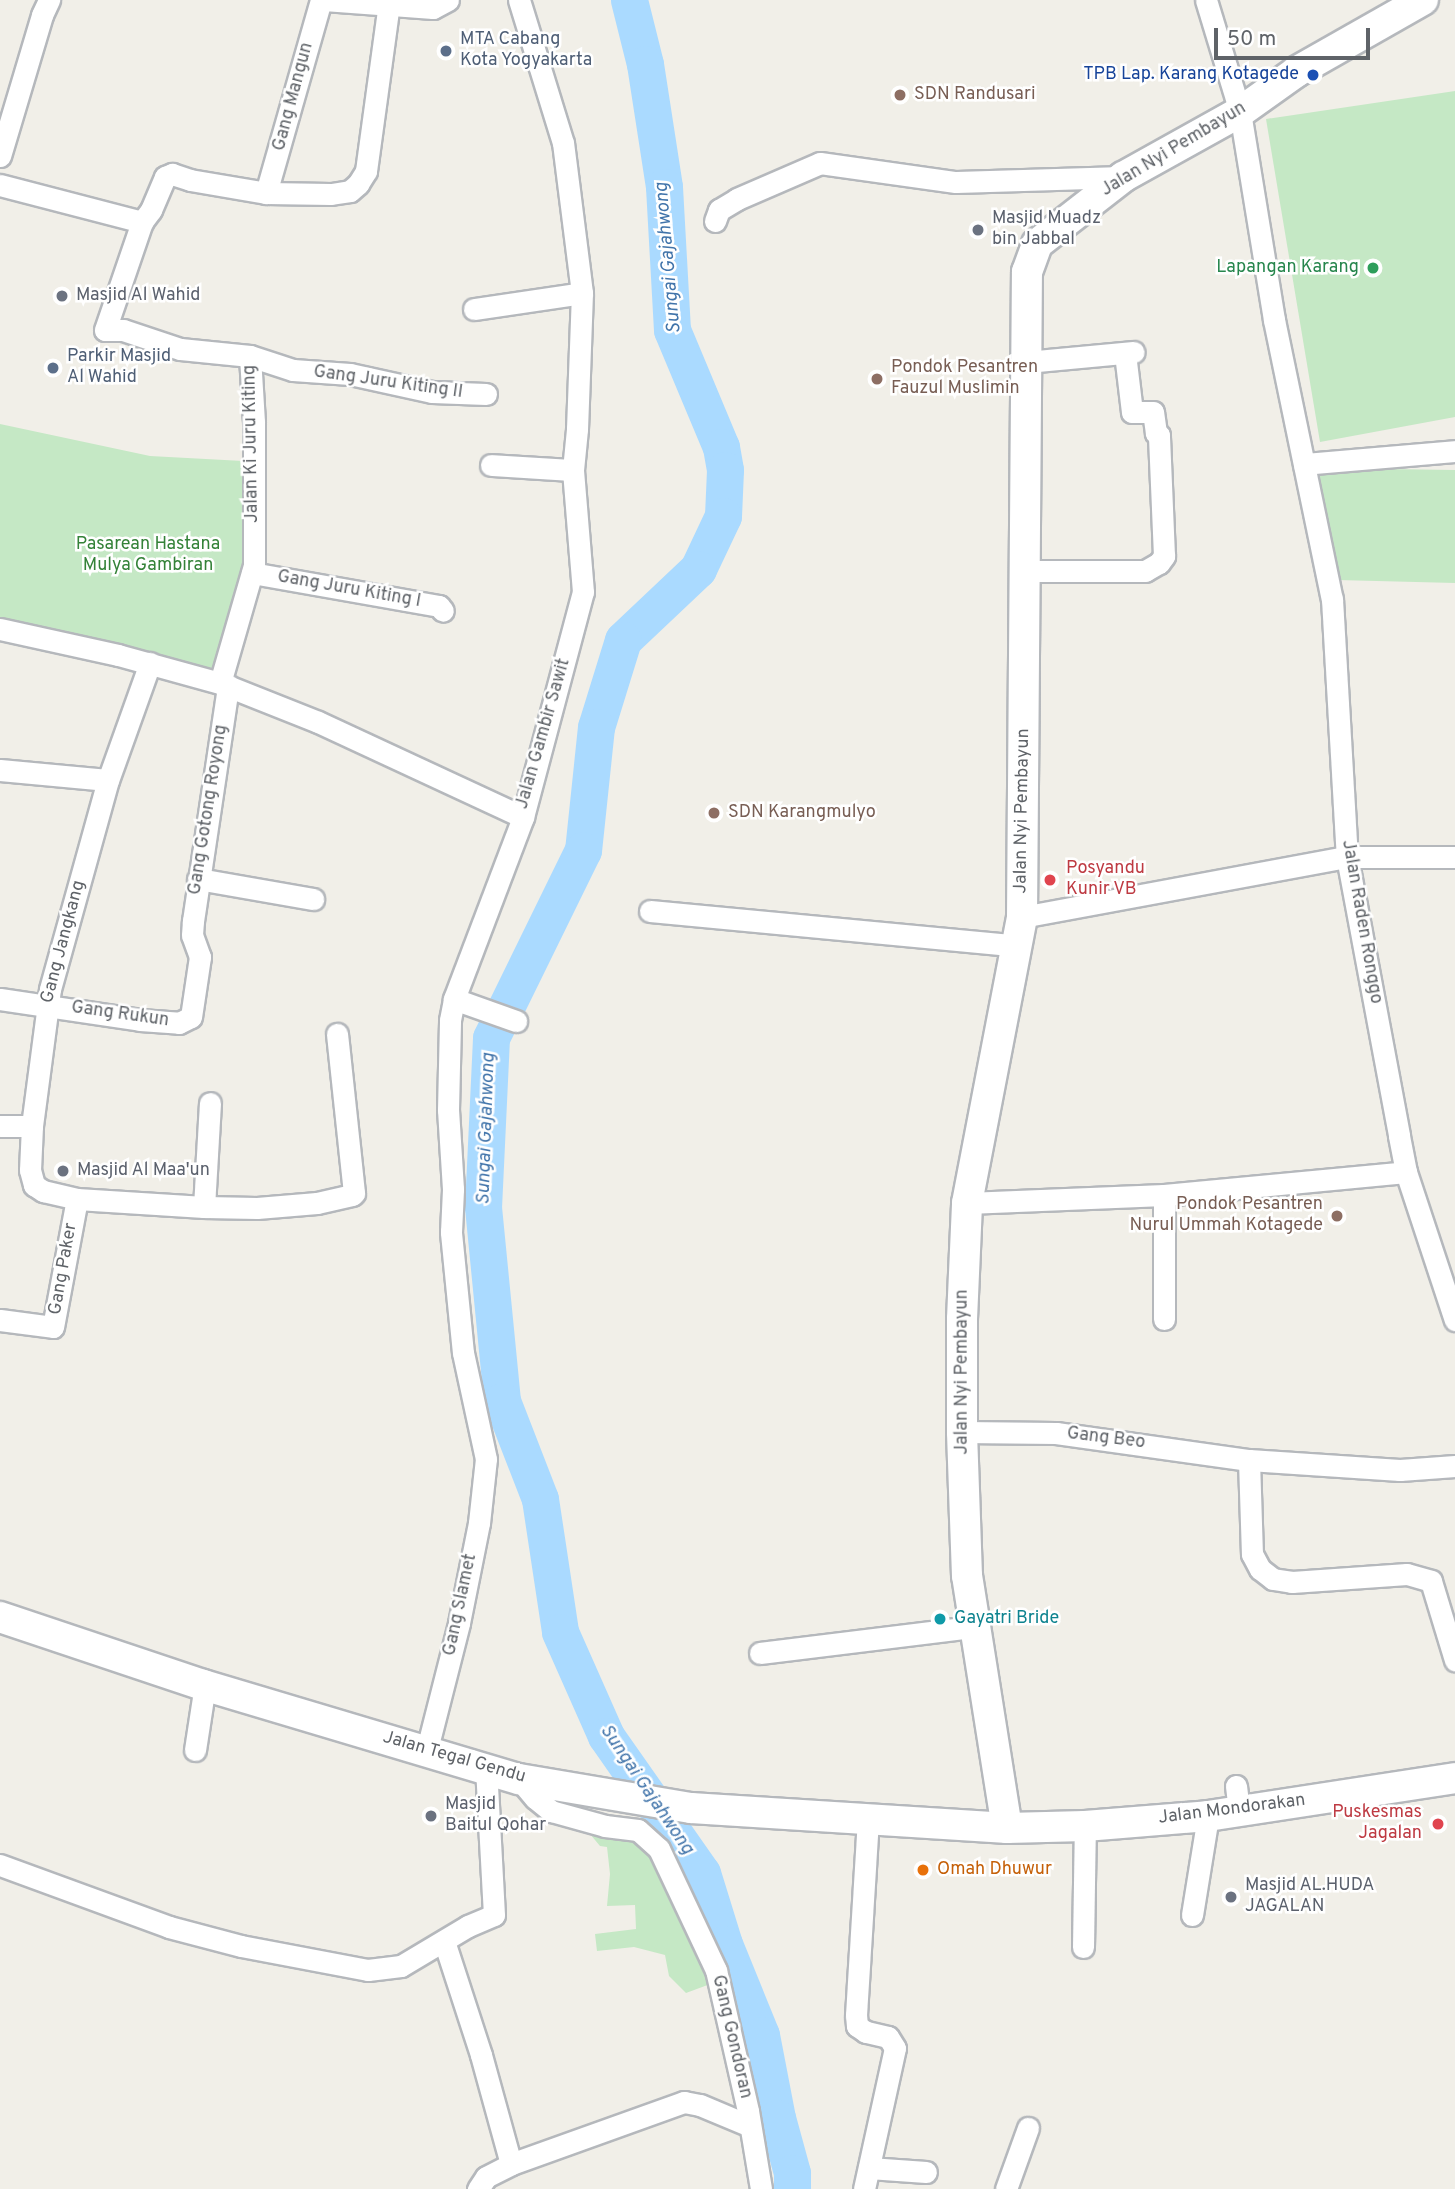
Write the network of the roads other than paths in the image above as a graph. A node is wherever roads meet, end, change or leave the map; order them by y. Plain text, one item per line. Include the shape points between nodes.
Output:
1 (49, 0) edge
2 (322, 0) edge
3 (448, 0) edge
4 (519, 0) edge
5 (1206, 0) edge
6 (1423, 0) edge
7 (388, 3) junction
8 (1240, 112) junction
9 (0, 156) edge
10 (1123, 177) junction
11 (0, 185) edge
12 (266, 193) junction
13 (715, 221) dead end
14 (142, 222) junction
15 (582, 293) junction
16 (474, 309) dead end
17 (250, 356) junction
18 (1026, 362) junction
19 (485, 394) dead end
20 (1455, 451) edge
21 (1304, 464) junction
22 (491, 465) dead end
23 (573, 470) junction
24 (1023, 571) junction
25 (252, 573) junction
26 (443, 611) dead end
27 (0, 629) edge
28 (150, 663) junction
29 (224, 684) junction
30 (0, 770) edge
31 (108, 780) junction
32 (523, 817) junction
33 (1347, 857) junction
34 (1455, 857) edge
35 (198, 879) junction
36 (313, 899) dead end
37 (650, 911) dead end
38 (1020, 932) junction
39 (192, 935) joint
40 (0, 999) edge
41 (456, 999) junction
42 (46, 1004) junction
43 (513, 1020) dead end
44 (337, 1034) dead end
45 (210, 1103) dead end
46 (0, 1126) edge
47 (32, 1126) junction
48 (1399, 1136) junction
49 (1406, 1172) junction
50 (1373, 1175) junction
51 (1164, 1195) junction
52 (77, 1199) junction
53 (967, 1203) junction
54 (204, 1207) junction
55 (1164, 1319) dead end
56 (0, 1320) edge
57 (1455, 1320) edge
58 (962, 1432) junction
59 (1249, 1460) junction
60 (1455, 1466) edge
61 (0, 1617) edge
62 (973, 1627) junction
63 (760, 1653) dead end
64 (1455, 1660) edge
65 (205, 1685) junction
66 (427, 1749) junction
67 (195, 1750) dead end
68 (486, 1769) junction
69 (1455, 1778) edge
70 (519, 1779) junction
71 (1208, 1816) junction
72 (1085, 1826) junction
73 (868, 1827) junction
74 (1007, 1828) junction
75 (0, 1865) edge
76 (1192, 1915) dead end
77 (444, 1941) junction
78 (1083, 1947) dead end
79 (750, 2126) junction
80 (1028, 2127) dead end
81 (511, 2164) junction
82 (869, 2168) junction
83 (926, 2172) dead end
84 (478, 2189) edge
85 (761, 2189) edge
86 (864, 2189) edge
87 (1006, 2189) edge

1 - 9 street
2 - 7 street
2 - 12 street, Gang Mangun
3 - 7 street via 433,8
4 - 15 street, Jalan Gambir Sawit via 563,143
5 - 8 street, Jalan Raden Ronggo
6 - 8 street, Jalan Nyi Pembayun via 1296,72
7 - 12 street via 366,171 358,184 350,191 331,194
8 - 10 street, Jalan Nyi Pembayun
8 - 21 street, Jalan Raden Ronggo via 1274,320
10 - 13 street via 956,182 820,163 730,203
10 - 18 street, Jalan Nyi Pembayun via 1037,244 1027,272
11 - 14 street
12 - 14 street via 172,174 163,179
14 - 17 street, Jalan Ki Juru Kiting via 105,330 123,330 180,349
15 - 16 street
15 - 23 street, Jalan Gambir Sawit
17 - 19 street, Gang Juru Kiting II via 293,370 350,374 432,392
17 - 25 street, Jalan Ki Juru Kiting
18 - 24 street, Jalan Nyi Pembayun
18 - 24 street via 1130,353 1132,412 1153,412 1159,435 1164,556 1145,571
20 - 21 street
21 - 33 street, Jalan Raden Ronggo via 1332,599
22 - 23 street
23 - 32 street, Jalan Gambir Sawit via 583,592
24 - 38 street, Jalan Nyi Pembayun
25 - 26 street, Gang Juru Kiting I via 439,606
25 - 29 street, Jalan Ki Juru Kiting
27 - 28 street, Jalan Gambir Sawit
28 - 29 street, Jalan Gambir Sawit
28 - 31 street, Gang Jangkang
29 - 32 street, Jalan Gambir Sawit
29 - 35 street, Gang Gotong Royong
30 - 31 street
31 - 42 street, Gang Jangkang
32 - 41 street, Gang Slamet
33 - 34 street
33 - 38 street
33 - 48 street, Jalan Raden Ronggo
35 - 36 street
35 - 39 street, Gang Gotong Royong
37 - 38 street
38 - 53 street, Jalan Nyi Pembayun
39 - 42 street, Gang Rukun via 200,957 194,1011 184,1022 140,1020
40 - 42 street
41 - 43 street
41 - 66 street, Gang Slamet via 450,1020 448,1110 452,1232 463,1353 486,1459 459,1623
42 - 47 street, Gang Jangkang
44 - 54 street via 355,1193 317,1203
45 - 54 street
46 - 47 street
47 - 52 street, Gang Jangkang via 34,1185
48 - 49 street, Jalan Raden Ronggo
48 - 50 street via 1394,1151
49 - 50 street
49 - 57 street, Jalan Raden Ronggo
50 - 51 street
51 - 53 street
51 - 55 street
52 - 54 street
52 - 56 street, Gang Paker via 54,1327
53 - 58 street, Jalan Nyi Pembayun
58 - 59 street, Gang Beo via 1056,1433
58 - 62 street, Jalan Nyi Pembayun
59 - 60 street, Gang Beo via 1401,1469
59 - 64 street via 1252,1554 1260,1569 1273,1579 1292,1582 1407,1574 1431,1581
61 - 65 street, Jalan Tegal Gendu
62 - 63 street
62 - 74 street, Jalan Nyi Pembayun
65 - 66 street, Jalan Tegal Gendu
65 - 67 street
66 - 68 street, Jalan Tegal Gendu
68 - 70 street, Jalan Tegal Gendu
68 - 77 street via 494,1915
69 - 71 street, Jalan Mondorakan via 1238,1798
70 - 73 street, Jalan Tegal Gendu via 691,1808
70 - 79 street, Gang Gondoran via 551,1811 638,1830 659,1849 716,1970
71 - 72 street, Jalan Mondorakan
71 - 76 street
72 - 74 street, Jalan Mondorakan
72 - 78 street
73 - 74 street, Jalan Tegal Gendu
73 - 82 street via 857,2026 893,2042
75 - 77 street via 169,1927 368,1970 401,1966
77 - 81 street
79 - 81 street via 684,2102
79 - 85 street, Gang Gondoran
80 - 87 street
81 - 84 street via 486,2177
82 - 83 street
82 - 86 street

